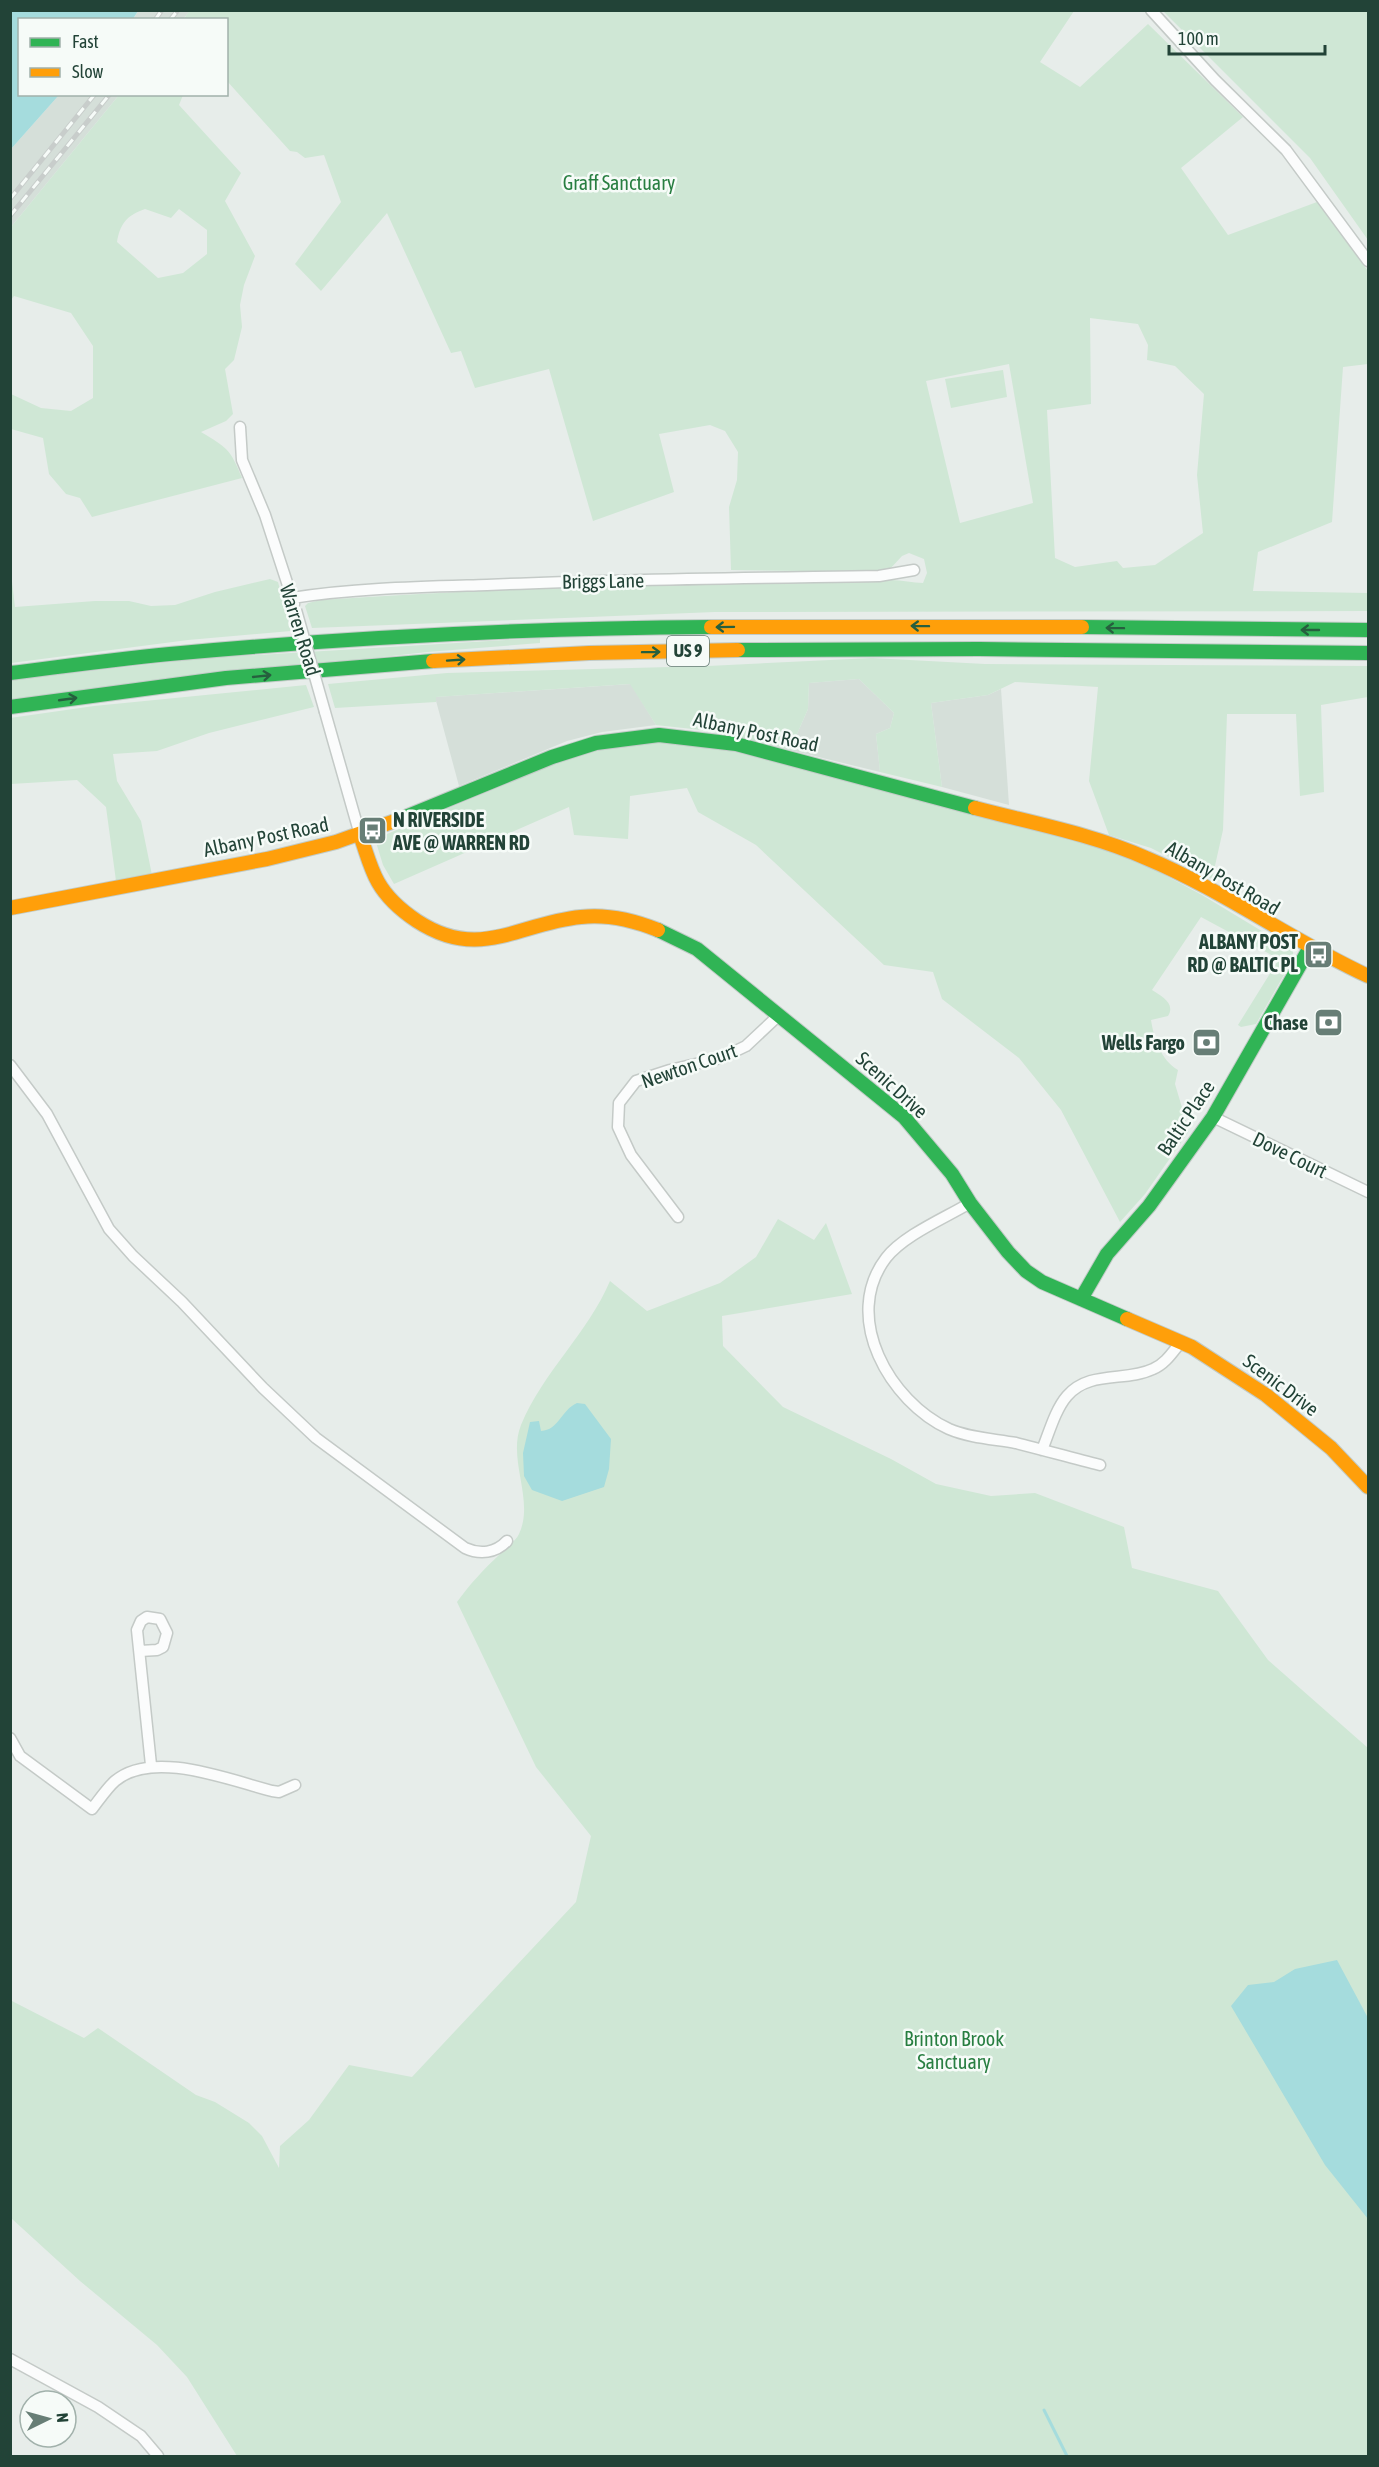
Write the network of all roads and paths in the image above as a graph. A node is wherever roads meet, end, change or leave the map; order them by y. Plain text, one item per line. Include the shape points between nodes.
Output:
1 (1151, 10) edge
2 (1368, 261) edge
3 (240, 427) dead end
4 (914, 570) dead end
5 (292, 598) junction
6 (1368, 630) edge
7 (1368, 653) edge
8 (10, 674) edge
9 (10, 707) edge
10 (360, 835) junction
11 (10, 908) edge
12 (1309, 949) junction
13 (1368, 976) edge
14 (779, 1015) junction
15 (10, 1065) edge
16 (1213, 1117) junction
17 (1368, 1192) edge
18 (970, 1203) junction
19 (678, 1216) dead end
20 (1081, 1299) junction
21 (1180, 1343) junction
22 (1042, 1450) junction
23 (1100, 1465) dead end
24 (1368, 1487) edge
25 (507, 1541) dead end
26 (140, 1651) dead end
27 (10, 1738) edge
28 (151, 1765) junction
29 (295, 1785) dead end
30 (10, 2359) edge
31 (158, 2457) edge

1 - 2 street via 1287,150
3 - 5 street, Warren Road via 242,460
4 - 5 street, Briggs Lane via 879,576 498,584
5 - 10 street, Warren Road, bridge
6 -> 8 main road, US 9 via 593,628 288,644
9 -> 7 main road, US 9 via 290,673 588,653 907,649
10 - 11 main road, Albany Post Road via 267,859
10 - 12 main road, Albany Post Road via 570,751 649,735 699,738 788,757 1115,845 1169,868
10 - 14 main road, Scenic Drive via 379,884 405,914 430,928 456,939 474,940 591,916 630,919 670,934 697,950
12 - 13 main road, Albany Post Road
12 - 16 main road, Baltic Place
14 - 18 main road, Scenic Drive via 904,1117 952,1174
14 - 19 street, Newton Court via 746,1046 721,1058 636,1082 619,1103 618,1127 631,1155
15 - 25 street via 47,1114 109,1228 263,1388 316,1438 465,1548 492,1551
16 - 17 street, Dove Court
16 - 20 main road, Baltic Place via 1149,1206 1107,1254
18 - 20 main road, Scenic Drive via 1026,1271
18 - 22 street via 910,1238 887,1258 871,1293 869,1334 889,1376 923,1413 950,1429
20 - 21 main road, Scenic Drive
21 - 22 street via 1156,1368 1087,1381 1076,1387 1065,1397
21 - 24 main road, Scenic Drive via 1266,1395 1330,1448
22 - 23 street
26 - 28 street
27 - 28 street via 20,1756 92,1809 116,1780
28 - 29 street via 194,1770 279,1792
30 - 31 street via 98,2407 141,2436

